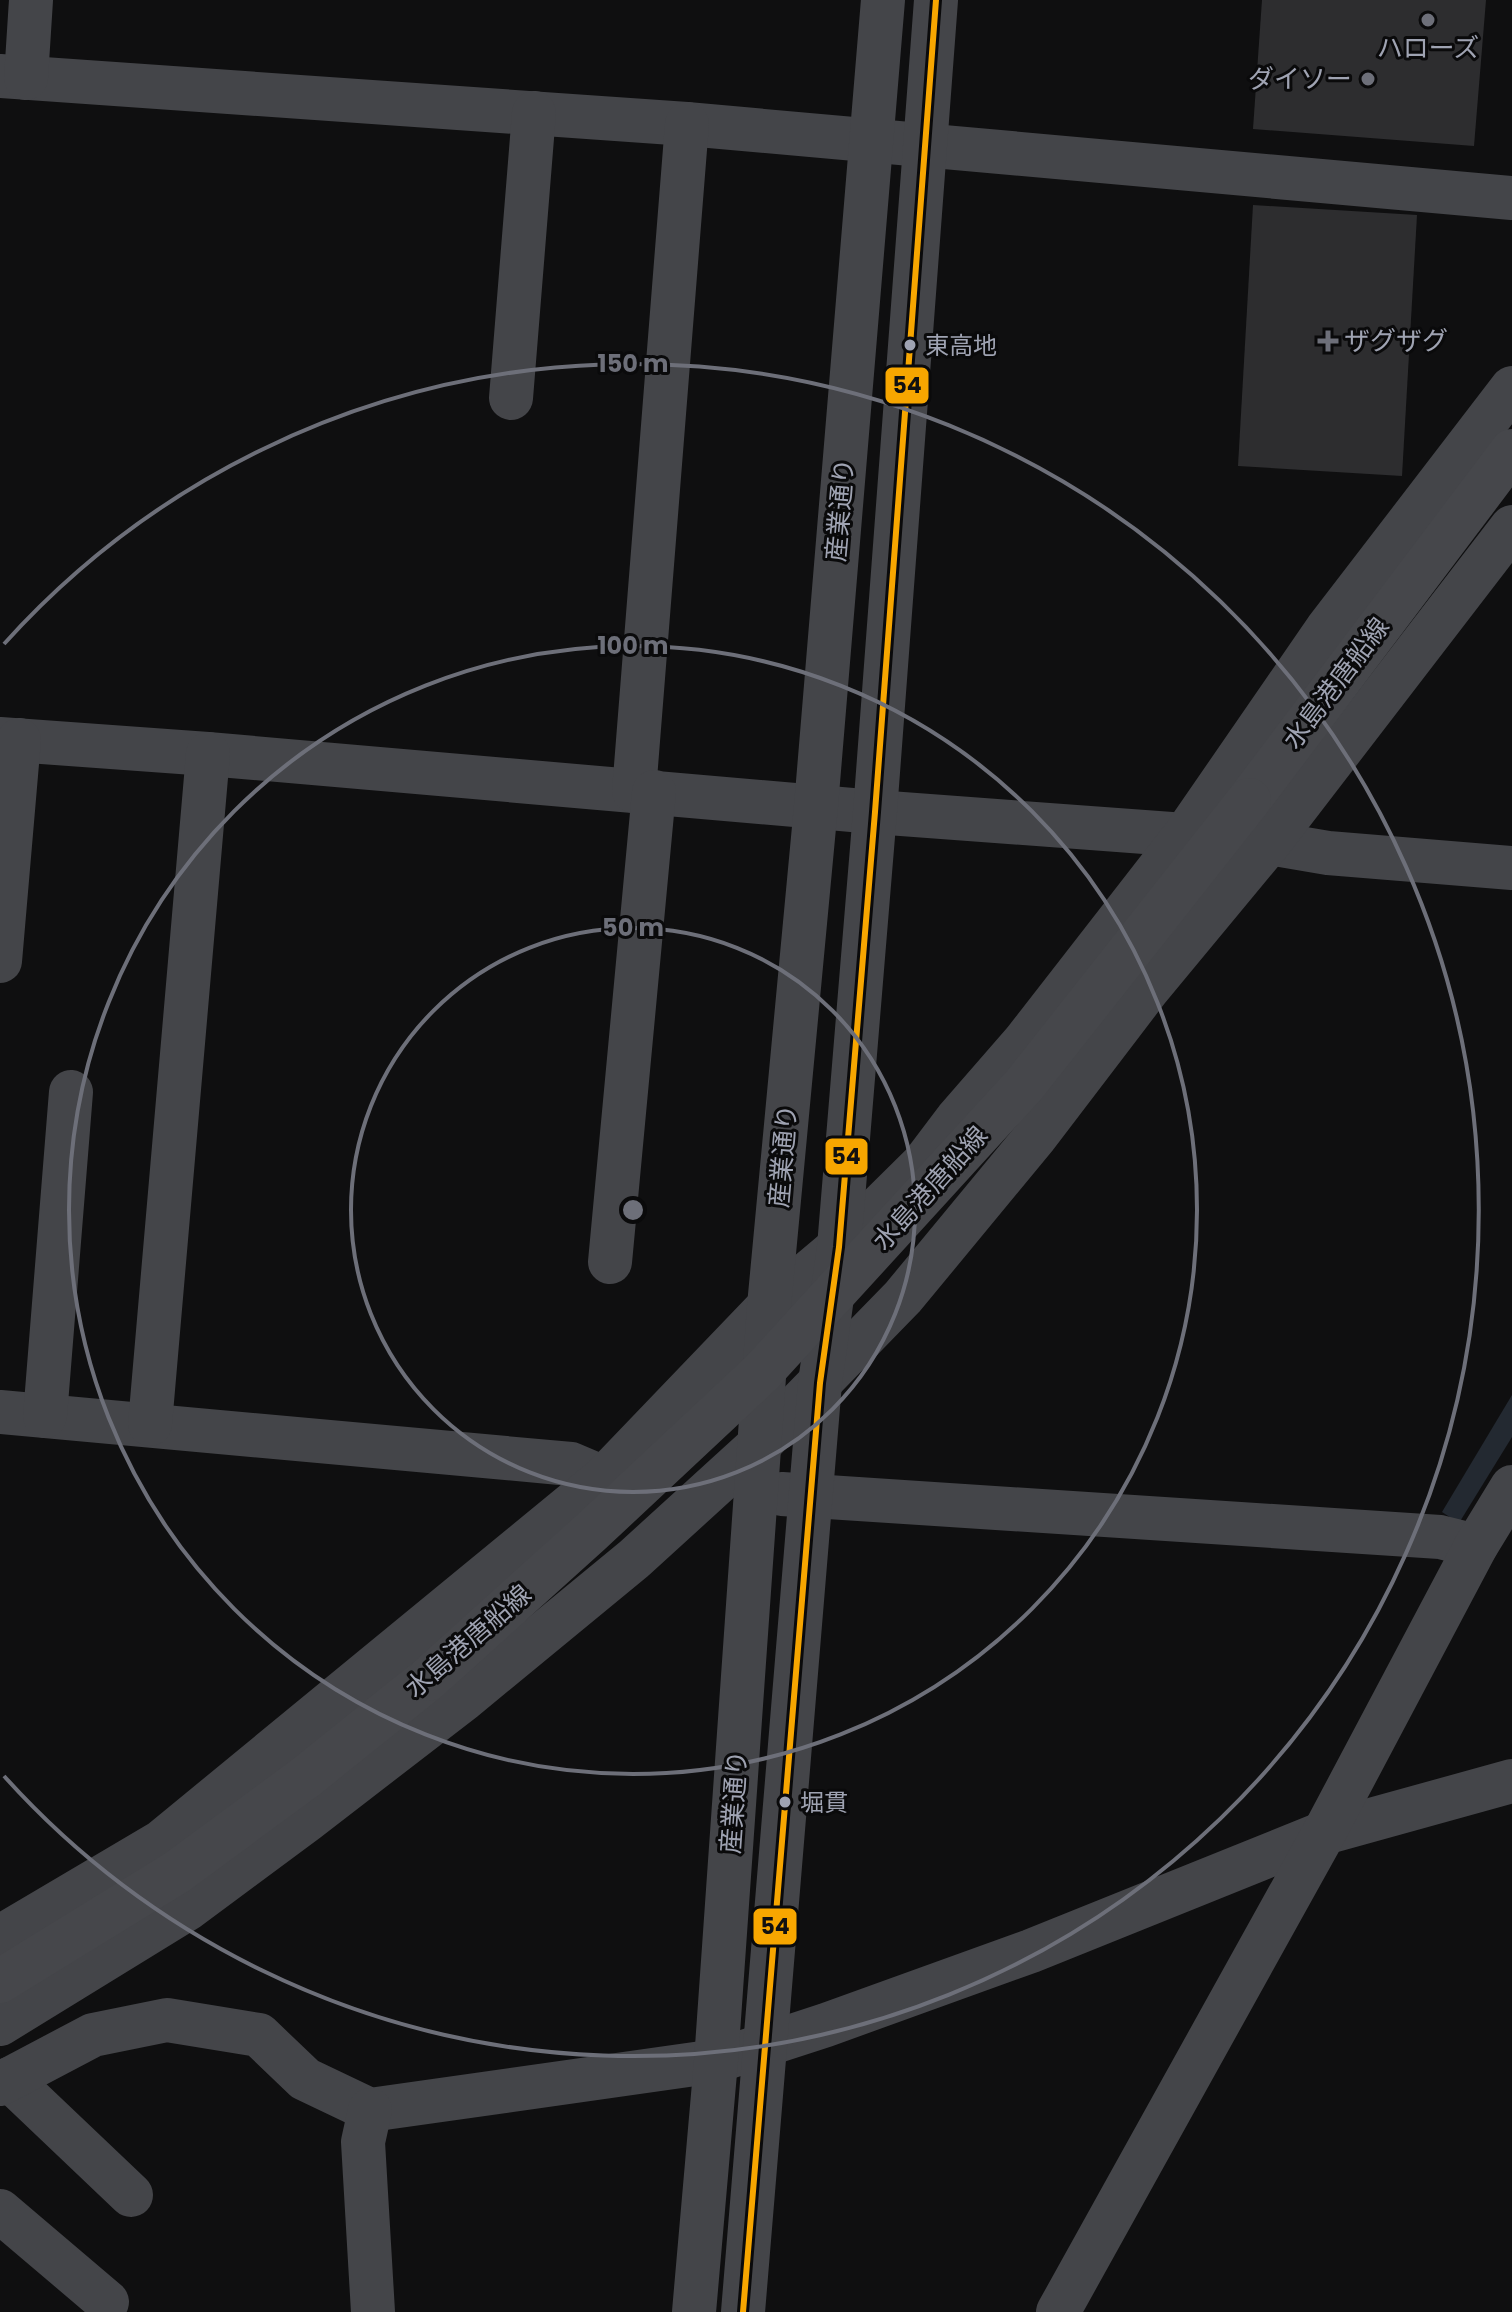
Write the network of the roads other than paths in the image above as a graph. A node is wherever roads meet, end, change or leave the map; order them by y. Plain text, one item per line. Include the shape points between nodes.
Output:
1 (31, 0) edge
2 (883, 0) edge
3 (936, 0) edge
4 (13, 77) edge
5 (534, 113) junction
6 (687, 124) junction
7 (870, 141) junction
8 (924, 146) junction
9 (1512, 198) edge
10 (1512, 388) edge
11 (511, 398) dead end
12 (1512, 451) edge
13 (1512, 527) edge
14 (10, 740) edge
15 (208, 754) junction
16 (644, 792) junction
17 (816, 806) junction
18 (875, 812) junction
19 (1185, 835) junction
20 (1269, 843) junction
21 (1512, 868) edge
22 (0, 961) edge
23 (71, 1092) dead end
24 (839, 1247) junction
25 (610, 1262) dead end
26 (769, 1306) junction
27 (820, 1383) junction
28 (0, 1412) edge
29 (45, 1416) junction
30 (150, 1424) junction
31 (758, 1446) junction
32 (604, 1478) junction
33 (713, 1487) junction
34 (1512, 1487) edge
35 (756, 1491) junction
36 (812, 1497) junction
37 (1476, 1546) junction
38 (1512, 1781) edge
39 (1324, 1833) junction
40 (0, 1937) edge
41 (0, 1981) edge
42 (0, 2024) edge
43 (766, 2045) junction
44 (716, 2061) junction
45 (5, 2081) edge
46 (370, 2110) junction
47 (131, 2195) dead end
48 (0, 2211) edge
49 (107, 2302) dead end
50 (373, 2312) edge
51 (694, 2312) edge
52 (743, 2312) edge
53 (1058, 2312) edge

1 - 4 street
2 - 7 street, 産業通り
3 - 8 street, 産業通り
4 - 5 street
5 - 6 street
5 - 11 street
6 - 7 street
6 - 16 street
7 - 8 street
7 - 17 street, 産業通り
8 - 9 street
8 - 18 street, 産業通り
10 - 19 street via 1327,629
12 - 41 main road, 水島港唐船線, bridge via 1249,800 1025,1084 762,1372 428,1679 306,1777 177,1872
13 - 20 street
14 - 15 street
14 - 22 street
15 - 16 street
15 - 30 street
16 - 17 street
16 - 25 street
17 - 18 street
17 - 26 street, 産業通り
18 - 19 street
18 - 24 street, 産業通り
19 - 20 street
19 - 24 street via 923,1164
20 - 21 street
20 - 27 street via 903,1297
23 - 29 street
24 - 26 street
24 - 27 street, 産業通り
26 - 31 street, 産業通り
26 - 32 street
27 - 31 street
27 - 36 street, 産業通り
28 - 29 street
29 - 30 street
30 - 32 street via 571,1464
31 - 33 street
31 - 35 street, 産業通り
32 - 33 street
32 - 40 street via 161,1842
33 - 35 street
33 - 42 street via 464,1699 307,1820 187,1909
34 - 37 street
35 - 36 street
35 - 44 street, 産業通り
36 - 37 street via 1440,1537
36 - 43 street, 産業通り
37 - 39 street
38 - 39 street
39 - 43 street via 1031,1951
39 - 53 street
43 - 44 street
43 - 52 street, 産業通り
44 - 46 street
44 - 51 street, 産業通り
45 - 46 street via 93,2035 167,2020 259,2035 305,2079
45 - 47 street
46 - 50 street via 363,2142
48 - 49 street

